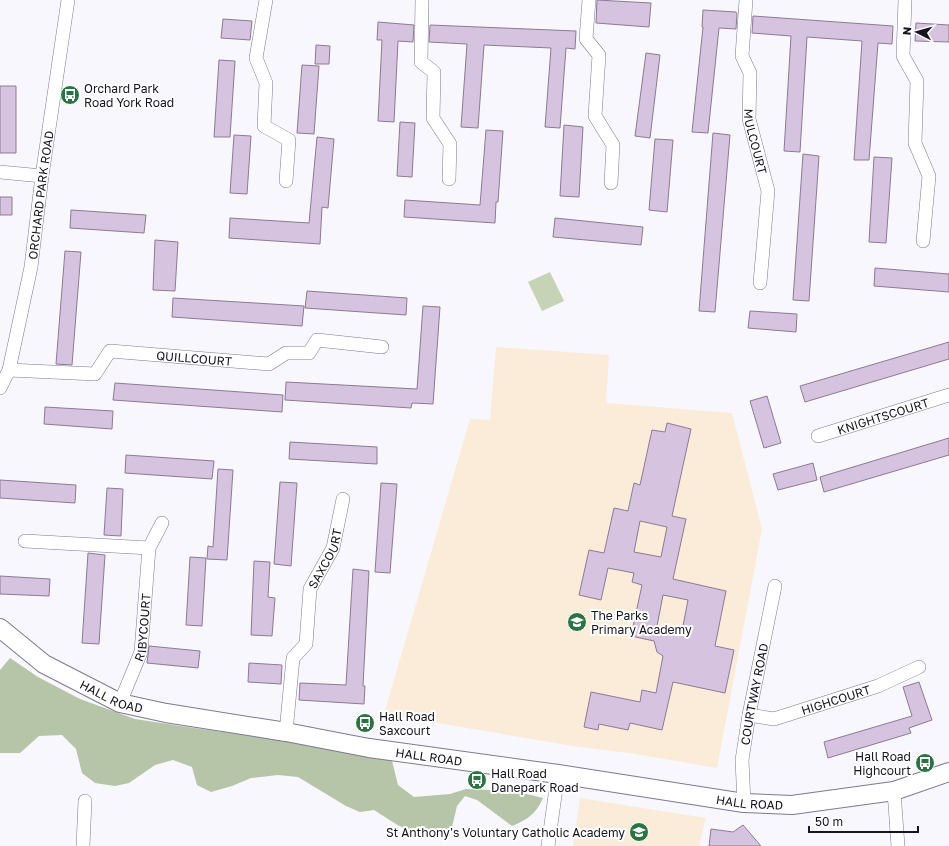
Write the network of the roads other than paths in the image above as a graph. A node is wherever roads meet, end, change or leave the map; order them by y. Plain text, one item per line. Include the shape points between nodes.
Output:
1 (68, 0) edge
2 (266, 0) edge
3 (422, 0) edge
4 (589, 0) edge
5 (746, 0) edge
6 (905, 0) edge
7 (0, 172) edge
8 (42, 176) junction
9 (449, 179) dead end
10 (286, 181) dead end
11 (611, 183) dead end
12 (923, 241) dead end
13 (760, 283) dead end
14 (382, 347) dead end
15 (4, 366) edge
16 (0, 388) edge
17 (949, 395) edge
18 (818, 436) dead end
19 (343, 498) dead end
20 (162, 523) dead end
21 (25, 541) dead end
22 (149, 548) junction
23 (775, 586) dead end
24 (0, 628) edge
25 (919, 667) dead end
26 (120, 703) junction
27 (749, 715) junction
28 (286, 732) junction
29 (949, 772) edge
30 (558, 774) junction
31 (894, 791) junction
32 (85, 800) dead end
33 (744, 803) junction
34 (83, 846) edge
35 (548, 846) edge
36 (898, 846) edge

1 - 8 street, ORCHARD PARK ROAD
2 - 10 street via 256,58 266,83 264,126 289,140
3 - 9 street via 421,62 434,72 433,118 450,144
4 - 11 street via 586,39 599,55 595,116 613,145
5 - 13 street, MULCOURT via 742,56 750,73 749,119 768,191
6 - 12 street via 903,56 917,81 914,143 929,176
7 - 8 street
8 - 15 street, ORCHARD PARK ROAD via 32,267
14 - 15 street, QUILLCOURT via 317,340 309,353 286,353 269,364 110,351 95,374
15 - 16 street, ORCHARD PARK ROAD
17 - 18 street, KNIGHTSCOURT
19 - 28 street, SAXCOURT via 333,548 310,589 306,644 294,658
20 - 22 street, RIBYCOURT
21 - 22 street
22 - 26 street, RIBYCOURT via 141,652
23 - 27 street, COURTWAY ROAD
24 - 26 street, HALL ROAD via 44,664
25 - 27 street, HIGHCOURT via 878,686 774,719
26 - 28 street, HALL ROAD
27 - 33 street, COURTWAY ROAD via 742,760
28 - 30 street, HALL ROAD via 370,748
29 - 31 street, HALL ROAD
30 - 33 street, HALL ROAD
30 - 35 street
31 - 33 street, HALL ROAD via 792,805
31 - 36 street
32 - 34 street

